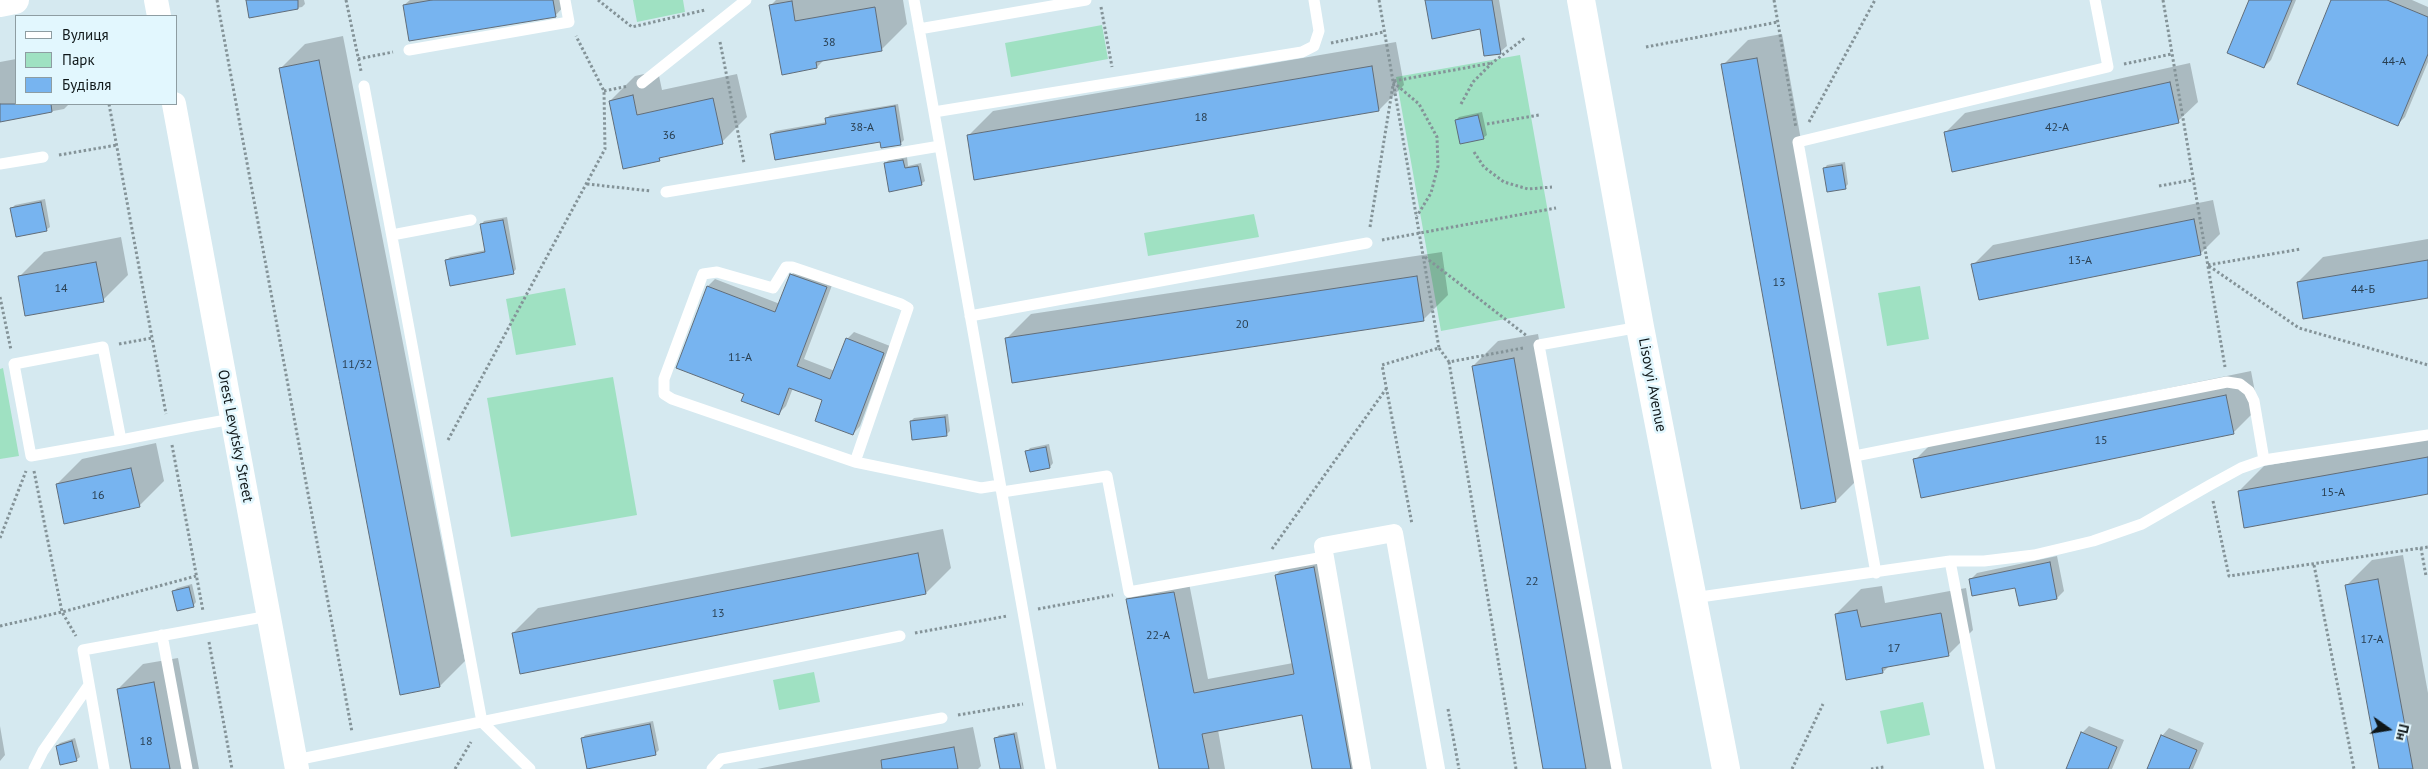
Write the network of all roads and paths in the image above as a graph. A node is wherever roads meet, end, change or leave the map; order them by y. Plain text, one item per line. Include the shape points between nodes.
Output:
1 (15, 0) edge
2 (156, 0) edge
3 (217, 0) edge
4 (346, 0) edge
5 (565, 0) edge
6 (598, 0) edge
7 (744, 0) edge
8 (914, 0) edge
9 (1086, 0) edge
10 (1100, 0) edge
11 (1314, 0) edge
12 (1379, 0) edge
13 (1581, 0) edge
14 (1774, 0) edge
15 (1875, 0) edge
16 (2095, 0) edge
17 (2163, 0) edge
18 (0, 3) edge
19 (159, 15) edge
20 (569, 22) junction
21 (716, 22) junction
22 (1778, 22) junction
23 (919, 29) junction
24 (1384, 32) junction
25 (1526, 37) dead end
26 (1314, 46) junction
27 (1646, 47) dead end
28 (409, 50) joint
29 (2172, 54) junction
30 (358, 59) junction
31 (1492, 62) junction
32 (2108, 67) junction
33 (1393, 82) junction
34 (642, 83) joint
35 (1114, 83) junction
36 (364, 86) joint
37 (604, 91) junction
38 (1461, 104) dead end
39 (174, 105) edge
40 (934, 112) junction
41 (1539, 115) dead end
42 (1487, 124) dead end
43 (1798, 142) junction
44 (117, 145) dead end
45 (940, 146) junction
46 (1474, 152) dead end
47 (43, 157) joint
48 (0, 164) edge
49 (747, 178) junction
50 (2192, 180) junction
51 (587, 184) junction
52 (2159, 186) dead end
53 (1552, 187) dead end
54 (666, 192) joint
55 (1556, 208) dead end
56 (1417, 216) junction
57 (471, 220) dead end
58 (1420, 233) junction
59 (392, 235) junction
60 (1392, 238) dead end
61 (1367, 243) joint
62 (2301, 249) dead end
63 (1424, 257) junction
64 (2208, 265) junction
65 (0, 296) edge
66 (970, 316) junction
67 (1640, 327) junction
68 (152, 338) dead end
69 (1539, 346) junction
70 (103, 347) junction
71 (1439, 348) junction
72 (1450, 362) junction
73 (14, 364) junction
74 (2428, 365) edge
75 (2227, 382) junction
76 (232, 419) junction
77 (2428, 435) edge
78 (120, 440) junction
79 (32, 456) junction
80 (1855, 456) junction
81 (2264, 460) junction
82 (855, 462) junction
83 (434, 465) junction
84 (2210, 485) junction
85 (1001, 488) junction
86 (0, 538) edge
87 (2428, 547) edge
88 (2421, 548) junction
89 (1324, 557) junction
90 (1950, 561) junction
91 (2314, 564) junction
92 (1258, 569) junction
93 (1876, 573) junction
94 (196, 576) dead end
95 (2426, 576) dead end
96 (1130, 592) junction
97 (1693, 598) junction
98 (62, 612) junction
99 (1023, 612) junction
100 (269, 616) junction
101 (0, 626) edge
102 (162, 636) junction
103 (900, 636) joint
104 (83, 650) junction
105 (90, 685) junction
106 (1039, 701) junction
107 (1823, 704) dead end
108 (942, 718) joint
109 (482, 722) junction
110 (355, 748) junction
111 (296, 765) edge
112 (1884, 767) dead end
113 (34, 769) edge
114 (104, 769) edge
115 (187, 769) edge
116 (455, 769) edge
117 (530, 769) edge
118 (712, 769) edge
119 (1051, 769) edge
120 (1362, 769) edge
121 (1436, 769) edge
122 (1516, 769) edge
123 (1617, 769) edge
124 (1726, 769) edge
125 (1792, 769) edge
126 (1871, 769) edge
127 (1990, 769) edge
128 (2354, 769) edge

1 - 18 street
2 - 19 street
3 - 110 path
4 - 30 path
5 - 20 lane
6 - 7 path via 632,27
7 - 21 lane
8 - 23 lane
9 - 23 lane
10 - 35 path
11 - 26 lane via 1319,31
12 - 24 path
13 - 67 street, Lisovyi Avenue
14 - 22 path
15 - 43 path
16 - 32 lane
17 - 29 path
20 - 28 lane
20 - 37 path
21 - 34 lane
21 - 49 path
22 - 27 path
22 - 43 path
23 - 40 lane
24 - 26 path
24 - 33 path
25 - 31 path
26 - 35 lane via 1302,52
28 - 30 path
29 - 32 path
29 - 50 path
30 - 36 path
31 - 33 path
31 - 38 path via 1473,82
32 - 43 lane
33 - 56 path
33 - 56 path via 1419,104 1437,137 1436,175 1431,193
33 - 61 path
34 - 37 path
35 - 40 lane
36 - 59 lane
37 - 51 path via 605,149
39 - 76 street, Orest Levytsky Street
40 - 45 lane
41 - 42 path
43 - 80 lane
44 - 47 path
45 - 49 lane
45 - 66 lane
46 - 53 path via 1484,167 1504,182 1528,189
47 - 48 lane
49 - 54 lane
50 - 52 path
50 - 64 path
51 - 54 path
51 - 83 path
55 - 58 path
56 - 58 path
57 - 59 lane
58 - 60 path
58 - 63 path
59 - 83 lane
61 - 66 lane
62 - 64 path
63 - 69 path
63 - 71 path
64 - 74 path via 2299,328
64 - 75 path
65 - 73 path
66 - 85 lane
67 - 69 lane
67 - 97 street, Lisovyi Avenue
68 - 70 path
69 - 72 path
69 - 123 lane
70 - 73 lane
70 - 78 lane
71 - 72 path
71 - 92 path via 1382,365 1386,389
72 - 122 path
73 - 79 lane
75 - 80 lane
75 - 81 lane via 2240,384 2254,401
76 - 78 lane
76 - 100 street, Orest Levytsky Street
77 - 81 lane
78 - 79 lane
79 - 86 path
79 - 98 path
80 - 93 lane
81 - 84 lane
82 - 82 lane via 908,308 788,266 773,288 717,272 703,274 664,379 664,394
82 - 85 lane via 981,488
83 - 109 lane
84 - 90 lane via 2142,524 2093,541 2034,555
84 - 91 path via 2230,576
85 - 96 lane via 1107,476
85 - 99 lane
87 - 88 path
88 - 91 path
88 - 95 path
89 - 92 lane
89 - 120 street
89 - 121 street via 1323,546 1394,534
90 - 93 lane
90 - 127 lane
91 - 128 path
92 - 96 lane
93 - 97 lane
94 - 98 path
96 - 99 path
97 - 124 street, Lisovyi Avenue
98 - 101 path
98 - 104 path
99 - 103 path
99 - 106 lane
100 - 102 lane
100 - 111 street, Orest Levytsky Street
102 - 104 lane
102 - 115 lane
103 - 109 lane
104 - 105 lane
105 - 113 lane via 42,751
105 - 114 lane
106 - 108 path
106 - 119 lane
107 - 125 path
108 - 118 lane via 721,759
109 - 110 lane
109 - 116 path
109 - 117 lane
110 - 111 lane
112 - 126 path

